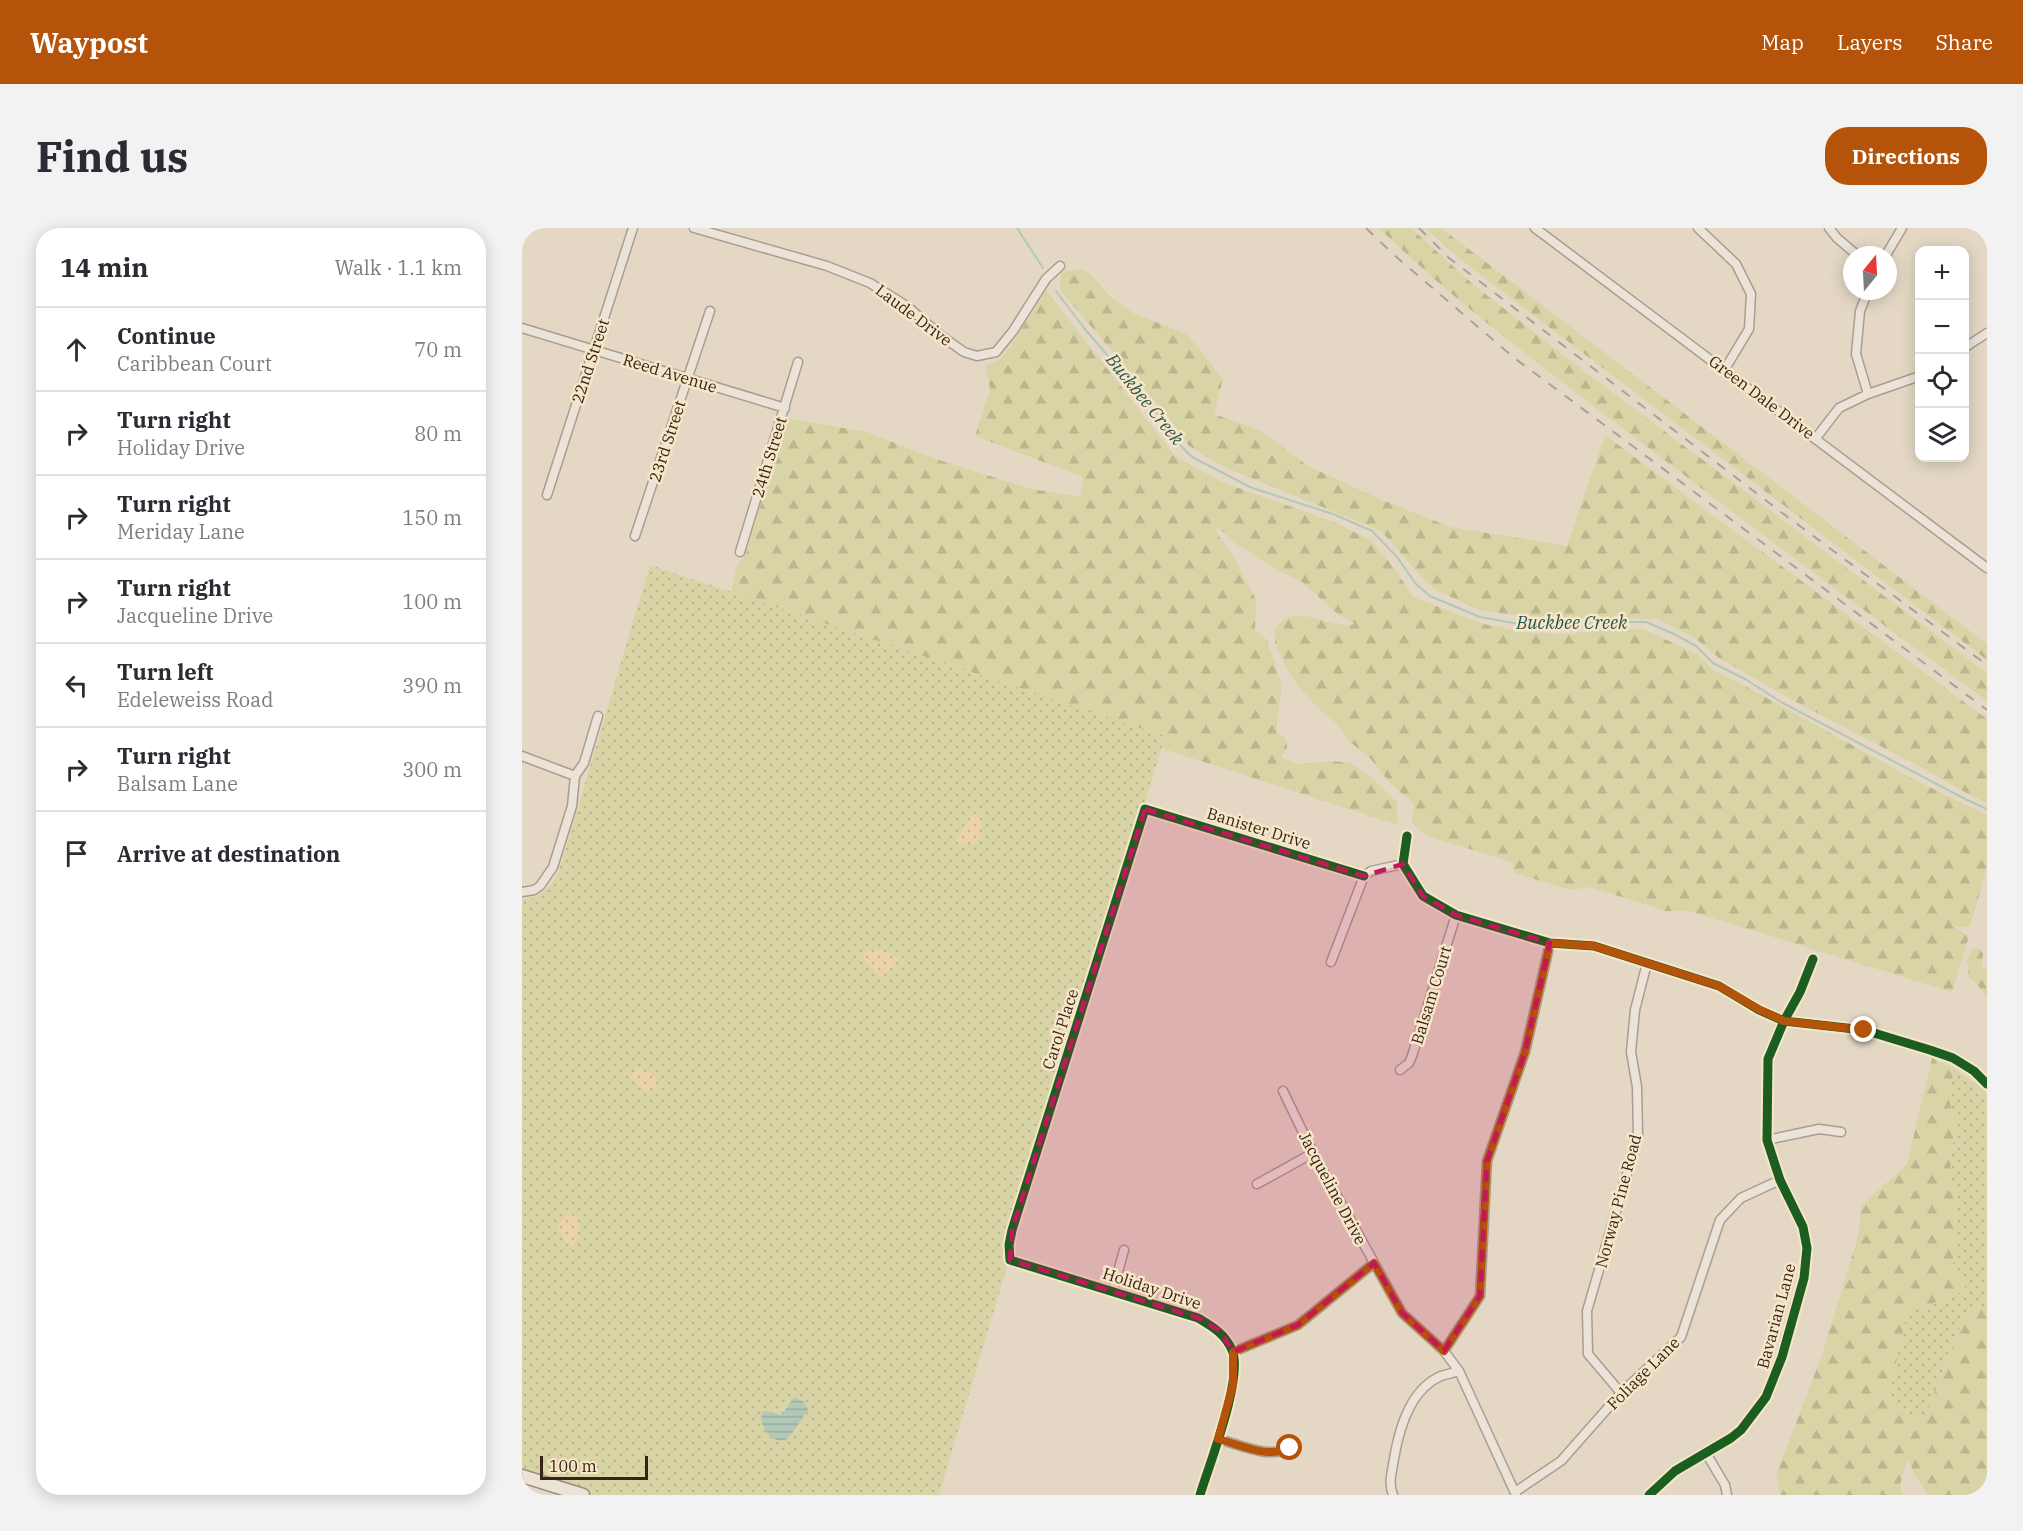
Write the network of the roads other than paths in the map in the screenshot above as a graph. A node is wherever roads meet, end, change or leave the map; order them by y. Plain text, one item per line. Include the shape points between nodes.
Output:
1 (633, 228) edge
2 (694, 228) edge
3 (1535, 228) edge
4 (1698, 228) edge
5 (1829, 228) edge
6 (1902, 228) edge
7 (1846, 246) edge
8 (1891, 246) edge
9 (1059, 266) dead end
10 (1864, 300) edge
11 (710, 311) dead end
12 (522, 328) edge
13 (1987, 333) edge
14 (1969, 345) edge
15 (593, 351) junction
16 (798, 362) dead end
17 (1725, 369) junction
18 (687, 378) junction
19 (1915, 378) edge
20 (1868, 394) junction
21 (784, 408) junction
22 (1816, 438) junction
23 (547, 495) dead end
24 (635, 536) dead end
25 (740, 552) dead end
26 (1987, 568) edge
27 (598, 716) dead end
28 (522, 756) edge
29 (575, 776) junction
30 (1145, 809) joint
31 (1407, 836) dead end
32 (1402, 864) junction
33 (1364, 876) junction
34 (522, 892) edge
35 (1456, 915) junction
36 (1550, 943) junction
37 (1813, 959) dead end
38 (1331, 962) dead end
39 (1647, 963) junction
40 (1784, 1021) junction
41 (1400, 1070) dead end
42 (1987, 1084) edge
43 (1283, 1091) dead end
44 (1841, 1132) dead end
45 (1767, 1140) junction
46 (1313, 1153) junction
47 (1780, 1180) junction
48 (1257, 1184) dead end
49 (1125, 1250) dead end
50 (1010, 1260) joint
51 (1374, 1263) junction
52 (1113, 1290) junction
53 (1444, 1351) junction
54 (1233, 1352) junction
55 (1459, 1371) junction
56 (1621, 1393) junction
57 (1218, 1439) junction
58 (1290, 1448) dead end
59 (1706, 1453) junction
60 (522, 1476) edge
61 (1516, 1493) edge
62 (583, 1495) edge
63 (1200, 1495) edge
64 (1393, 1495) edge
65 (1649, 1495) edge
66 (1727, 1495) edge

1 - 15 street, 22nd Street
2 - 9 street, Laude Drive via 827,266 870,283 908,307 964,352 977,356 996,352
3 - 17 street, Green Dale Drive
4 - 17 street via 1736,264 1751,294 1749,328
5 - 7 street
6 - 8 street
10 - 20 street via 1856,354
11 - 18 street, 23rd Street
12 - 15 street, Reed Avenue
13 - 14 street
15 - 18 street, Reed Avenue
15 - 23 street, 22nd Street
16 - 21 street, 24th Street
17 - 22 street, Green Dale Drive
18 - 21 street, Reed Avenue
18 - 24 street, 23rd Street
19 - 20 street
20 - 22 street via 1839,408
21 - 25 street, 24th Street
22 - 26 street, Green Dale Drive
27 - 29 street via 584,763
28 - 29 street
29 - 34 street via 572,806 553,867 540,886
30 - 33 street, Banister Drive
30 - 50 street, Carol Place via 1012,1230
31 - 32 street
32 - 33 street
32 - 35 street via 1423,896
33 - 38 street
35 - 36 street
35 - 41 street, Balsam Court via 1412,1056
36 - 39 street via 1594,946
36 - 53 street via 1525,1052 1487,1161 1480,1296
37 - 40 street, Bavarian Lane
39 - 40 street via 1719,986
39 - 56 street, Norway Pine Road via 1635,1010 1631,1052 1638,1136 1587,1311 1588,1354
40 - 42 street via 1864,1030 1897,1040 1953,1058
40 - 45 street, Bavarian Lane via 1768,1059
43 - 46 street, Jacqueline Drive
44 - 45 street via 1819,1129
45 - 47 street, Bavarian Lane
46 - 48 street
46 - 51 street, Jacqueline Drive
47 - 56 street, Foliage Lane via 1741,1198 1720,1220 1681,1336
47 - 59 street, Bavarian Lane via 1805,1234 1804,1278 1782,1358 1766,1398 1741,1430
49 - 52 street
50 - 52 street, Holiday Drive
51 - 53 street, Jacqueline Drive via 1402,1313
51 - 54 street via 1298,1325
52 - 54 street, Holiday Drive via 1198,1318 1220,1331
53 - 55 street, Jacqueline Drive
54 - 57 street via 1233,1385
55 - 61 street, Jacqueline Drive
55 - 64 street via 1439,1377 1423,1390 1408,1411 1396,1446 1389,1486
56 - 61 street, Foliage Lane via 1562,1461
57 - 58 street via 1271,1453
57 - 63 street
59 - 65 street, Bavarian Lane via 1675,1471
59 - 66 street
60 - 62 street

